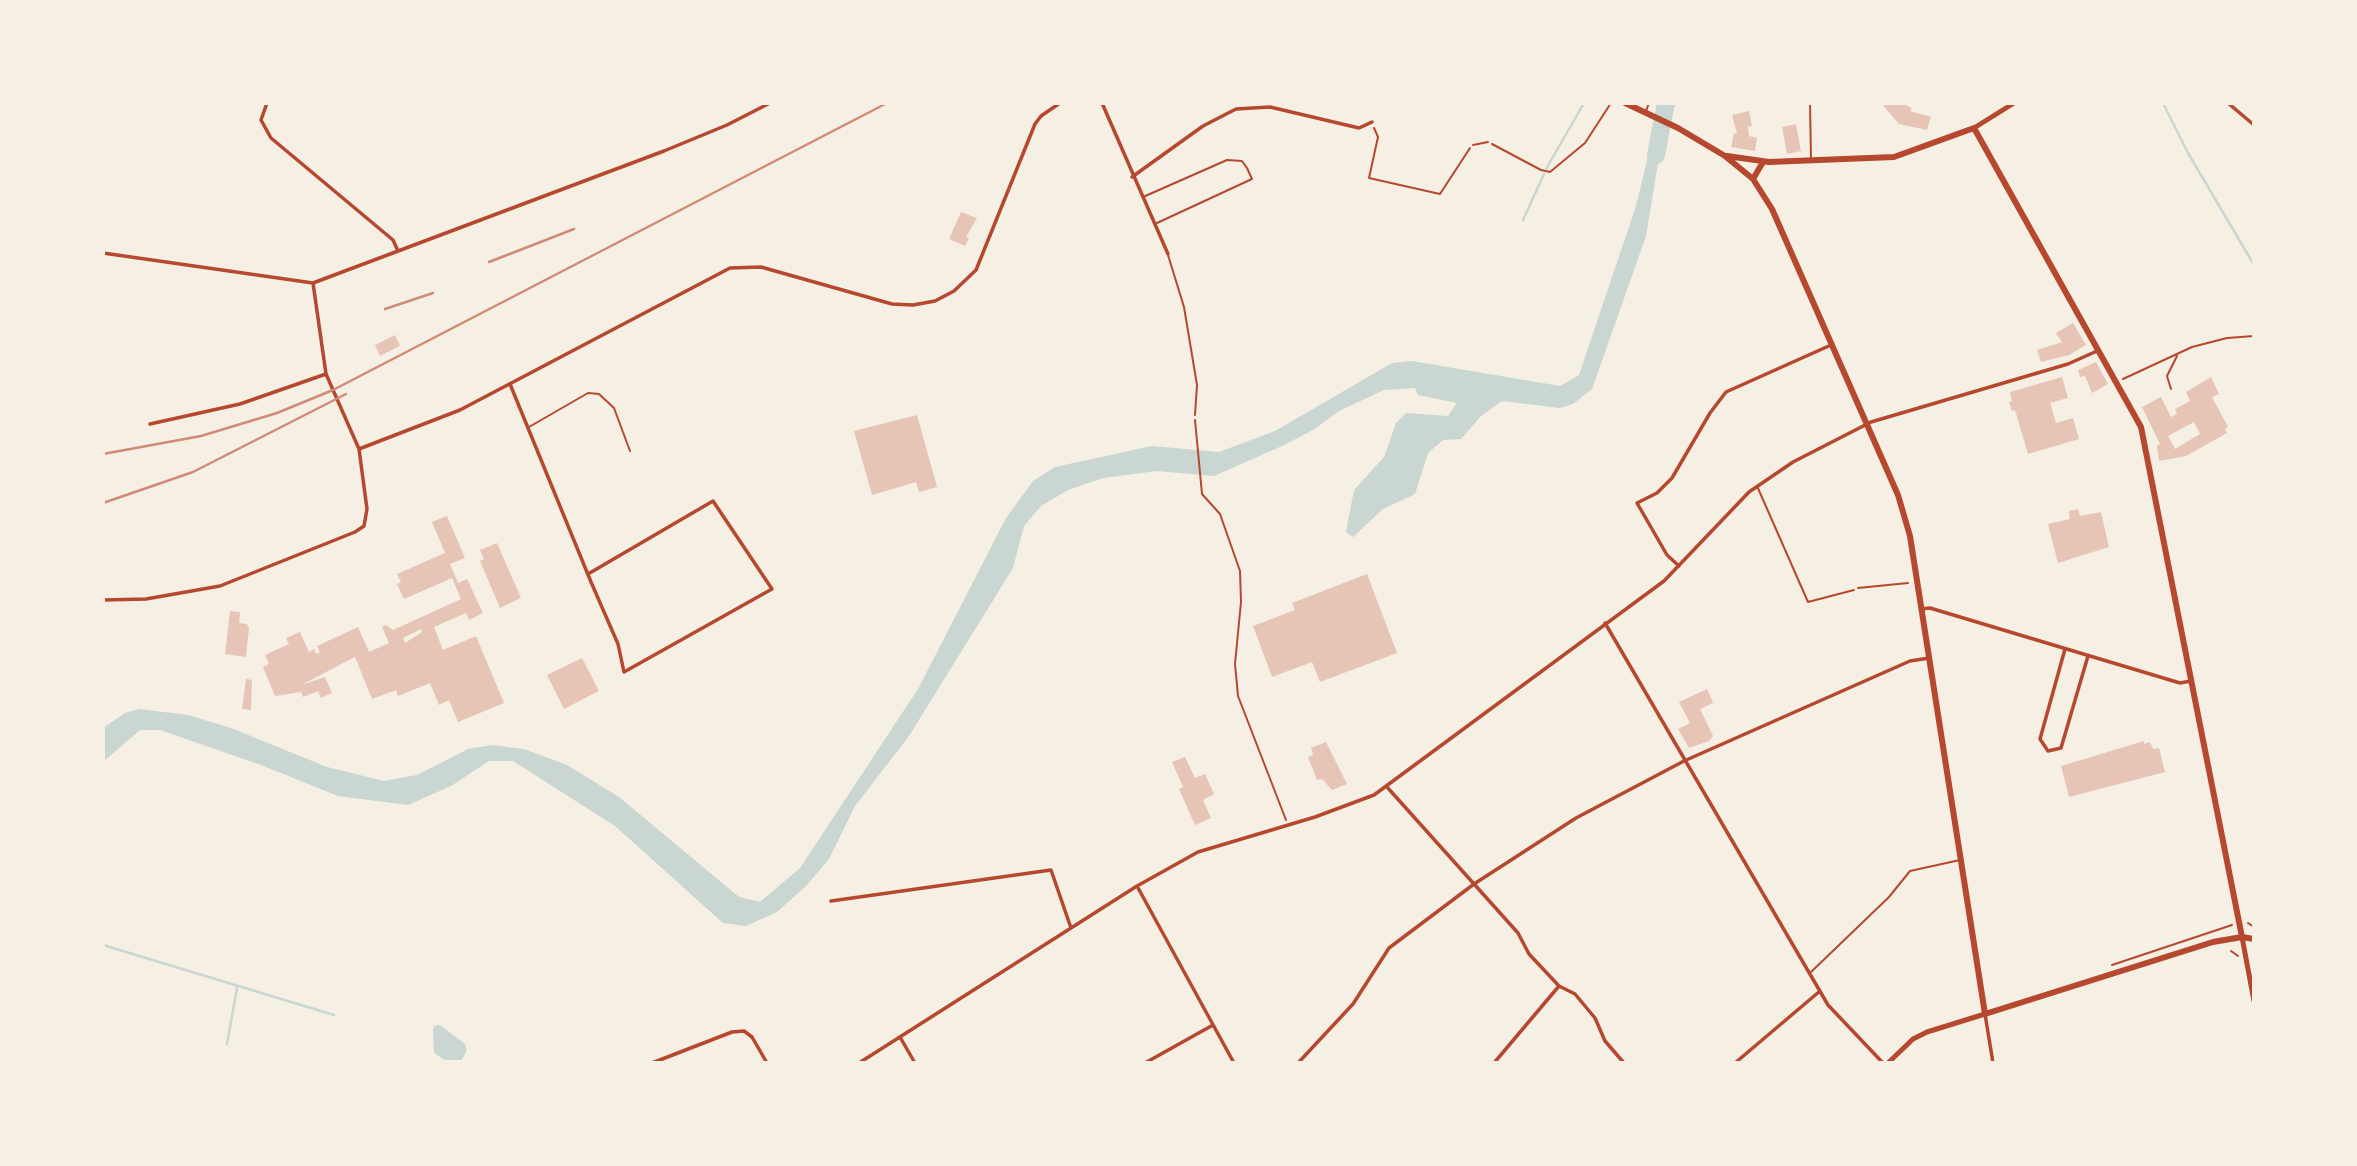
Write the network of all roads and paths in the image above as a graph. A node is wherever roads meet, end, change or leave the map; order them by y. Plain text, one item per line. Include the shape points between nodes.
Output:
1 (267, 103) edge
2 (770, 103) edge
3 (1060, 103) edge
4 (1102, 103) edge
5 (1625, 103) edge
6 (1649, 103) edge
7 (1810, 103) edge
8 (2014, 103) edge
9 (2228, 103) edge
10 (1611, 104) edge
11 (1649, 114) junction
12 (1372, 122) joint
13 (2254, 125) edge
14 (1974, 128) junction
15 (1488, 142) joint
16 (1473, 145) joint
17 (1725, 156) junction
18 (1811, 160) junction
19 (1763, 162) junction
20 (1132, 177) junction
21 (1753, 179) junction
22 (1142, 198) junction
23 (1154, 224) junction
24 (398, 251) junction
25 (103, 253) edge
26 (1168, 254) joint
27 (313, 284) junction
28 (2254, 336) edge
29 (1830, 345) junction
30 (2099, 350) junction
31 (2177, 355) junction
32 (326, 374) junction
33 (2118, 382) junction
34 (510, 384) junction
35 (2171, 389) dead end
36 (1195, 415) dead end
37 (150, 424) dead end
38 (1196, 425) dead end
39 (1866, 425) junction
40 (528, 428) junction
41 (359, 449) junction
42 (630, 451) dead end
43 (1757, 485) junction
44 (1679, 566) junction
45 (588, 574) junction
46 (1916, 582) junction
47 (1854, 590) joint
48 (103, 600) edge
49 (1920, 609) junction
50 (1605, 623) junction
51 (2065, 649) junction
52 (2089, 656) junction
53 (1928, 658) junction
54 (2191, 681) junction
55 (1684, 761) junction
56 (1387, 787) junction
57 (1287, 824) junction
58 (1961, 859) junction
59 (1474, 884) junction
60 (1137, 886) junction
61 (831, 901) dead end
62 (2247, 923) dead end
63 (2232, 925) dead end
64 (2254, 927) edge
65 (1071, 928) junction
66 (2242, 937) junction
67 (2254, 939) edge
68 (2231, 951) dead end
69 (2236, 956) dead end
70 (2108, 967) dead end
71 (1810, 973) junction
72 (1559, 986) junction
73 (1820, 991) junction
74 (2254, 1001) edge
75 (1985, 1014) junction
76 (1213, 1025) junction
77 (900, 1037) junction
78 (652, 1063) edge
79 (767, 1063) edge
80 (859, 1063) edge
81 (915, 1063) edge
82 (1145, 1063) edge
83 (1234, 1063) edge
84 (1298, 1063) edge
85 (1494, 1063) edge
86 (1624, 1063) edge
87 (1735, 1063) edge
88 (1885, 1063) edge
89 (1993, 1063) edge

1 - 24 street via 261,120 271,138 393,240
2 - 24 street via 664,151
3 - 34 street via 1035,124 976,270 935,301 892,304 761,267 740,266 717,272
4 - 20 street
5 - 11 main road
6 - 11 lane
7 - 18 lane
8 - 14 main road
9 - 13 street
10 - 15 path via 1585,143 1550,172
11 - 17 main road
12 - 16 path via 1378,137 1369,178 1440,194
12 - 20 street via 1359,128 1270,107 1236,109 1203,126
14 - 18 main road via 1903,156
14 - 30 main road
15 - 16 lane
17 - 19 main road
17 - 21 main road
18 - 19 main road
19 - 21 main road
20 - 22 street
21 - 29 main road via 1772,209
22 - 23 street
22 - 23 lane via 1227,160 1242,161 1247,167 1252,179
23 - 26 street
24 - 27 street
25 - 27 street
26 - 36 lane via 1184,307 1198,385
27 - 32 street
28 - 31 path via 2205,343
29 - 39 main road
29 - 44 street via 1726,392 1672,478 1637,503 1667,555
30 - 33 main road
30 - 39 street via 2068,364
31 - 33 path
31 - 35 path via 2167,376
32 - 37 street via 240,404
32 - 41 street
33 - 54 main road via 2144,438
34 - 40 street
34 - 41 street via 460,410
38 - 57 path via 1202,494 1220,514 1240,571 1235,664 1241,709
39 - 43 street
39 - 46 main road via 1903,509
40 - 42 lane via 588,393 599,394 614,408
40 - 45 street
41 - 48 street via 368,518 355,532 220,586 146,599
43 - 44 street
43 - 47 lane via 1808,602
44 - 50 street
45 - 45 street via 618,645 624,672 772,589 713,501
46 - 47 path
46 - 49 main road
49 - 51 street via 1930,608
49 - 53 main road
50 - 55 street
50 - 56 street via 1587,641
51 - 52 street
51 - 52 street via 2040,739 2048,751 2061,748
52 - 54 street via 2180,683
53 - 55 street
53 - 58 main road
54 - 66 main road
55 - 59 street via 1576,818
55 - 71 street
56 - 57 street via 1361,802
56 - 59 street
57 - 60 street via 1198,852
58 - 71 lane via 1913,868
58 - 75 main road
59 - 72 street
59 - 84 street via 1389,948 1353,1004
60 - 65 street
60 - 76 street
61 - 65 street via 1051,870
62 - 64 path
63 - 70 path
65 - 77 street
66 - 67 main road
66 - 74 main road
66 - 75 main road via 2213,942
68 - 69 path
71 - 73 street
72 - 85 street
72 - 86 street via 1575,994
73 - 87 street
73 - 88 street via 1836,1017
75 - 88 main road via 1927,1032
75 - 89 street
76 - 82 street
76 - 83 street
77 - 80 street
77 - 81 street
78 - 79 street via 744,1031

